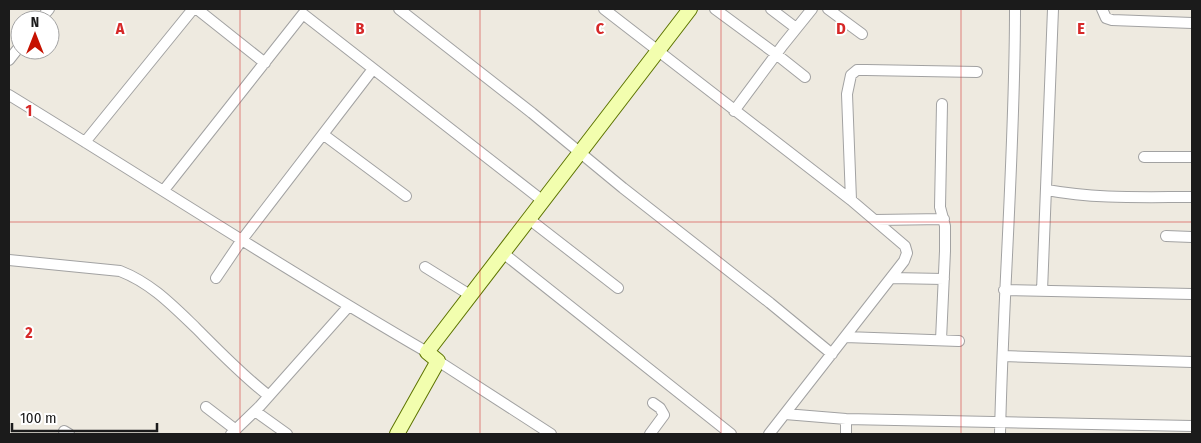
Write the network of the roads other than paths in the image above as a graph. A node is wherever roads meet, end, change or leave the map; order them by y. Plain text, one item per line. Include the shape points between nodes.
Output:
1 (193, 9) edge
2 (197, 9) edge
3 (399, 9) edge
4 (604, 9) edge
5 (690, 9) edge
6 (715, 9) edge
7 (771, 9) edge
8 (812, 9) edge
9 (828, 9) edge
10 (1015, 9) edge
11 (1053, 9) edge
12 (1102, 9) edge
13 (306, 12) edge
14 (1192, 23) edge
15 (796, 28) junction
16 (862, 34) dead end
17 (658, 51) junction
18 (776, 54) junction
19 (265, 63) junction
20 (373, 69) junction
21 (977, 72) dead end
22 (805, 77) dead end
23 (9, 95) edge
24 (942, 104) dead end
25 (734, 111) junction
26 (324, 135) junction
27 (85, 142) junction
28 (580, 152) junction
29 (1144, 157) dead end
30 (1192, 157) edge
31 (164, 190) junction
32 (1047, 190) junction
33 (406, 196) dead end
34 (1192, 197) edge
35 (851, 200) junction
36 (543, 201) junction
37 (529, 219) junction
38 (944, 219) junction
39 (875, 220) junction
40 (1166, 236) dead end
41 (1192, 236) edge
42 (241, 241) junction
43 (503, 253) junction
44 (9, 260) edge
45 (425, 267) dead end
46 (216, 278) dead end
47 (891, 278) junction
48 (944, 280) junction
49 (618, 288) dead end
50 (1004, 290) junction
51 (1042, 291) junction
52 (1192, 294) edge
53 (470, 296) junction
54 (348, 307) junction
55 (845, 337) junction
56 (941, 340) junction
57 (960, 341) dead end
58 (427, 352) junction
59 (832, 354) junction
60 (1003, 356) junction
61 (438, 361) junction
62 (1192, 362) edge
63 (269, 396) junction
64 (653, 402) dead end
65 (206, 407) dead end
66 (254, 411) junction
67 (785, 414) junction
68 (846, 419) junction
69 (1000, 422) junction
70 (1192, 426) edge
71 (233, 432) edge
72 (287, 434) edge
73 (397, 434) edge
74 (551, 434) edge
75 (650, 434) edge
76 (732, 434) edge
77 (769, 434) edge
78 (846, 434) edge
79 (1000, 434) edge

1 - 27 street
2 - 19 street
3 - 28 street
4 - 17 street
5 - 17 street
6 - 18 street
7 - 15 street
8 - 15 street
9 - 16 street
10 - 50 street via 1014,112
11 - 32 street
12 - 14 street via 1106,18 1112,20
13 - 19 street
13 - 20 street
15 - 18 street
17 - 25 street
17 - 28 street
18 - 22 street
18 - 25 street
19 - 31 street
20 - 26 street
20 - 36 street
21 - 35 street via 857,70 851,75 847,94
23 - 27 street
24 - 38 street via 940,207
25 - 35 street
26 - 33 street
26 - 42 street
27 - 31 street
28 - 36 street
28 - 59 street
29 - 30 street
31 - 42 street
32 - 34 street via 1102,197
32 - 51 street
35 - 39 street
36 - 37 street
37 - 43 street
37 - 49 street
38 - 39 street
38 - 48 street
39 - 47 street via 905,246 904,261
40 - 41 street
42 - 46 street
42 - 54 street
43 - 53 street
43 - 76 street
44 - 63 street via 120,271 132,276 164,297
45 - 53 street
47 - 48 street
47 - 55 street
48 - 56 street
50 - 51 street
50 - 60 street
51 - 52 street
53 - 58 street
54 - 58 street
54 - 63 street
55 - 56 street
55 - 59 street
56 - 57 street
58 - 61 street
59 - 67 street
60 - 62 street
60 - 69 street
61 - 73 street
61 - 74 street
63 - 66 street
64 - 75 street via 664,415
65 - 71 street
66 - 71 street
66 - 72 street
67 - 68 street
67 - 77 street
68 - 69 street
68 - 78 street
69 - 70 street
69 - 79 street

